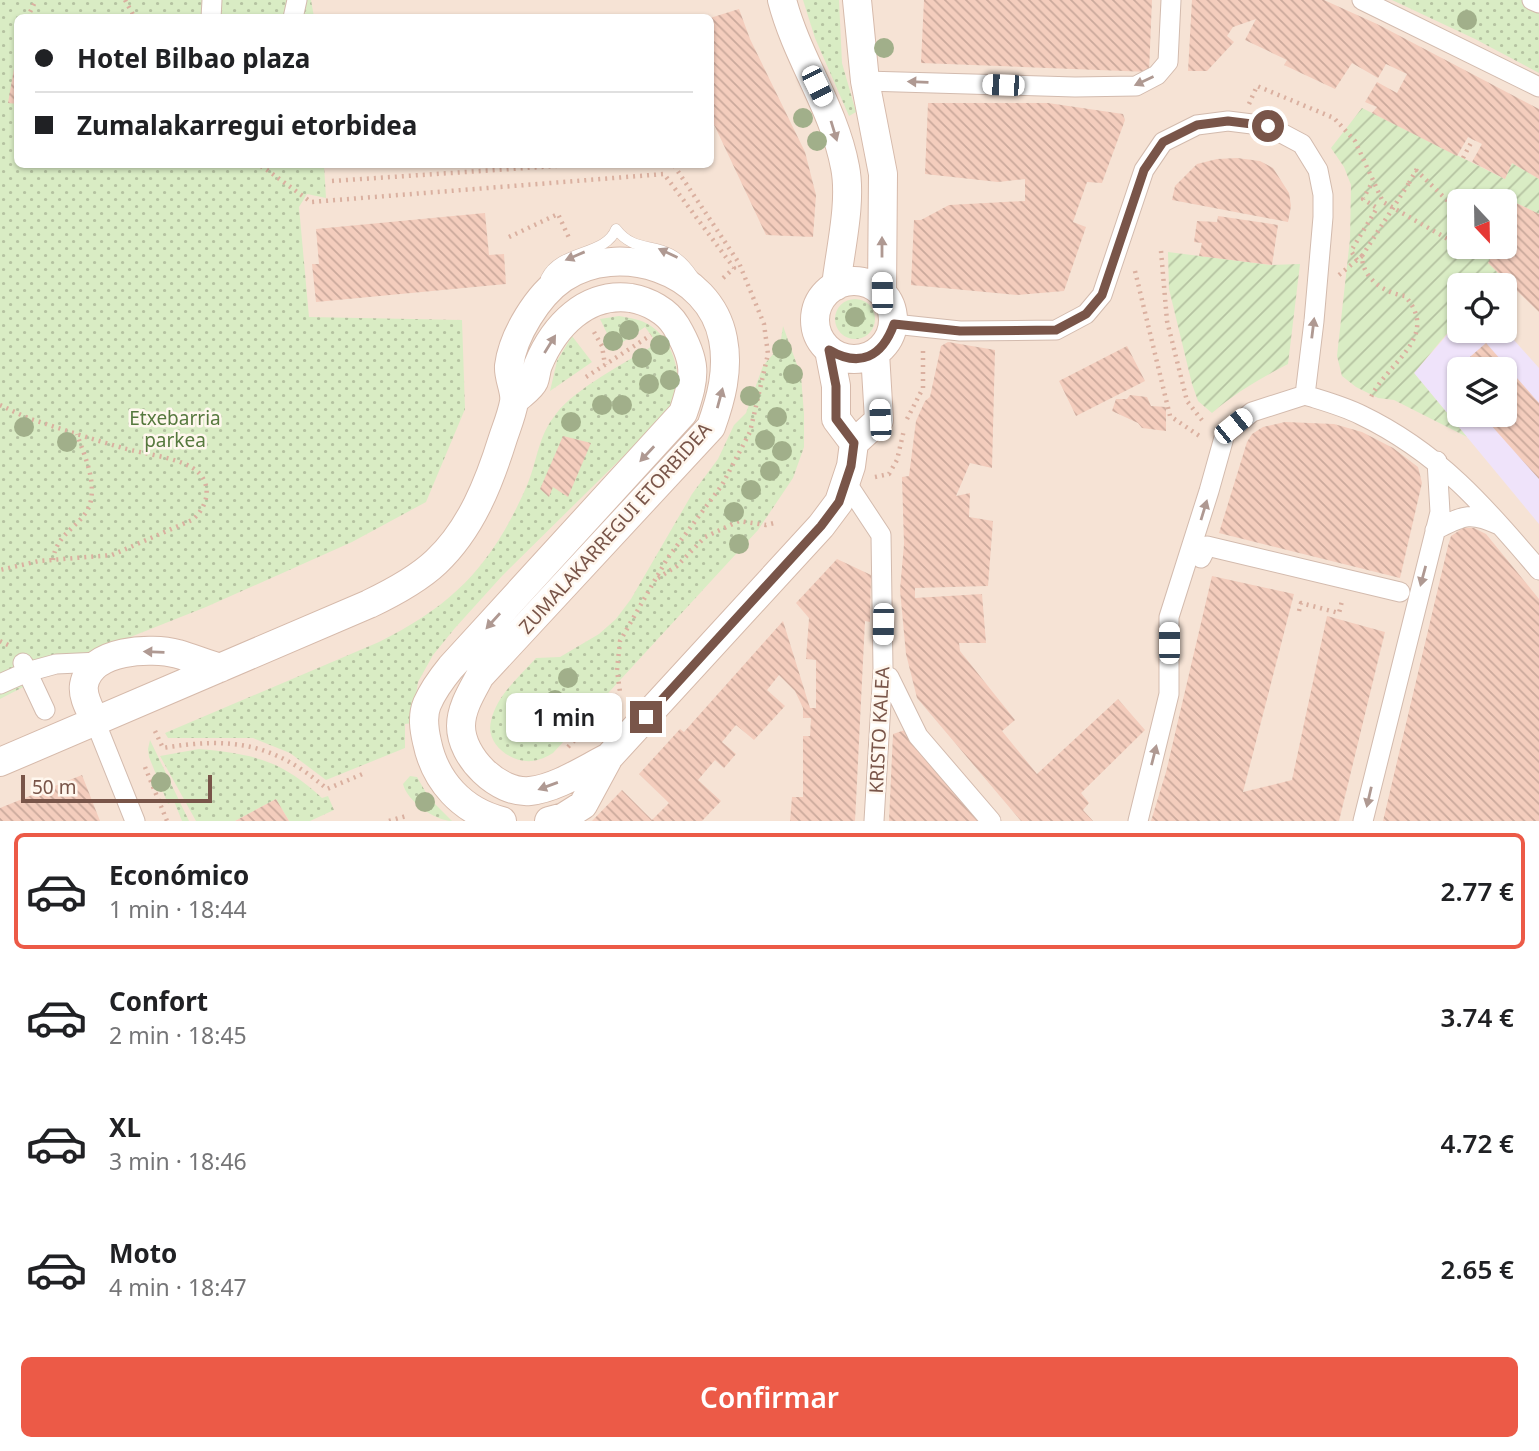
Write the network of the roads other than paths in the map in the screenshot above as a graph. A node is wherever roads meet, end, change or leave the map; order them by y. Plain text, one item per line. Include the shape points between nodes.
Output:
1 (782, 0) edge
2 (857, 0) edge
3 (1171, 0) edge
4 (1362, 0) edge
5 (1532, 0) edge
6 (1539, 3) edge
7 (865, 81) junction
8 (1539, 87) edge
9 (836, 286) junction
10 (882, 293) junction
11 (894, 324) junction
12 (829, 350) junction
13 (875, 353) junction
14 (1305, 395) junction
15 (515, 400) junction
16 (854, 443) junction
17 (1437, 461) junction
18 (846, 482) junction
19 (1503, 527) junction
20 (1435, 530) junction
21 (1201, 558) dead end
22 (1539, 570) edge
23 (1400, 592) dead end
24 (100, 662) junction
25 (24, 667) junction
26 (220, 668) junction
27 (889, 677) dead end
28 (0, 684) edge
29 (45, 710) dead end
30 (95, 722) junction
31 (609, 757) junction
32 (0, 762) edge
33 (135, 821) edge
34 (502, 821) edge
35 (549, 821) edge
36 (874, 821) edge
37 (991, 821) edge
38 (1138, 821) edge
39 (1363, 821) edge

1 -> 9 street via 790,30 827,108 846,169
2 - 7 street
3 -> 7 street via 1168,62 1157,75 1136,86
4 - 8 street
5 - 6 street
10 -> 7 street via 883,174
9 - 10 street via 860,281
9 - 12 street via 825,293 815,316 816,329
10 - 11 street via 894,312
11 - 13 street
14 -> 11 street via 1323,195 1318,170 1302,144 1268,126 1228,121 1197,125 1163,142 1144,170 1102,295 1086,314 1056,330 960,331
12 - 13 street via 853,359
12 - 16 street via 836,419
13 - 16 street via 880,420
14 - 17 street via 1363,415
38 -> 14 street via 1169,694 1169,617 1224,434 1252,411
15 - 26 street, ZUMALAKARREGUI ETORBIDEA via 485,491 436,562 378,600
31 -> 15 street, ZUMALAKARREGUI ETORBIDEA via 544,789 526,792 504,785 484,773 463,740 466,702 480,676 711,427 725,365 711,291 645,264 610,261 579,268 545,292 516,343 509,368
15 -> 34 street, ZUMALAKARREGUI ETORBIDEA via 534,383 538,366 564,324 580,308 597,300 620,297 658,309 685,341 694,365 683,413 451,667 427,705 424,730 437,775 453,795
16 - 18 street, ZUMALAKARREGUI ETORBIDEA
17 - 19 street
17 - 20 street via 1440,512
18 - 31 street, ZUMALAKARREGUI ETORBIDEA via 839,502 821,526
18 - 36 street, KRISTO KALEA via 881,535 883,669
19 - 20 street via 1467,515
19 - 22 street
20 -> 39 street
21 - 23 street via 1208,546
24 - 25 street
26 -> 24 street via 150,650
24 - 30 street via 84,685
25 - 28 street
25 - 29 street
26 - 30 street, ZUMALAKARREGUI ETORBIDEA
27 - 37 street via 918,736
30 - 32 street, ZUMALAKARREGUI ETORBIDEA
30 - 33 street
31 - 35 street, ZUMALAKARREGUI ETORBIDEA via 583,805

